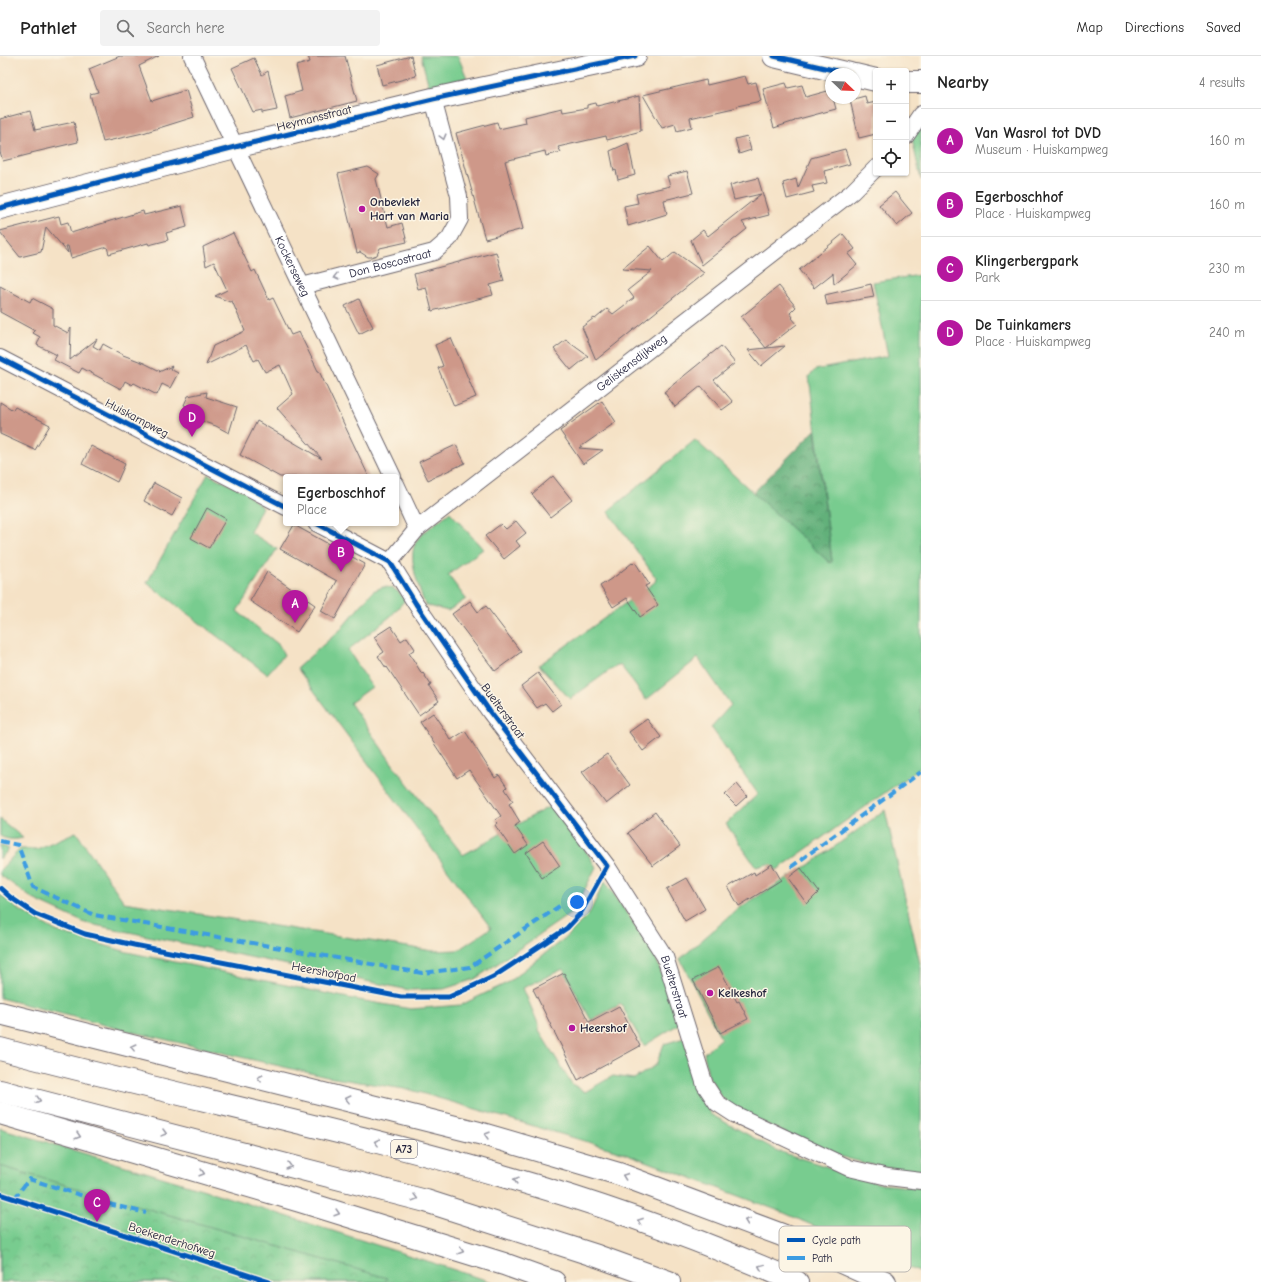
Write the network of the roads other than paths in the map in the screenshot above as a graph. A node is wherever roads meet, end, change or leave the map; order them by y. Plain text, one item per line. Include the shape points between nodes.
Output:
1 (192, 56) edge
2 (635, 56) edge
3 (774, 56) edge
4 (825, 68) edge
5 (861, 76) edge
6 (873, 79) edge
7 (909, 82) edge
8 (921, 82) edge
9 (432, 99) junction
10 (921, 114) edge
11 (909, 132) edge
12 (236, 147) junction
13 (873, 171) edge
14 (0, 208) edge
15 (302, 286) junction
16 (0, 358) edge
17 (392, 474) edge
18 (399, 490) edge
19 (283, 505) edge
20 (322, 526) edge
21 (417, 529) junction
22 (390, 562) junction
23 (0, 1013) edge
24 (0, 1049) edge
25 (0, 1091) edge
26 (0, 1112) edge
27 (921, 1181) edge
28 (779, 1233) edge
29 (864, 1272) edge
30 (554, 1282) edge
31 (669, 1282) edge
32 (797, 1282) edge
33 (885, 1282) edge

1 - 12 street, Kockerseweg
2 - 9 main road, Heymansstraat
3 - 4 main road
5 - 6 main road
7 - 8 main road
9 - 12 main road, Heymansstraat
9 -> 15 street, Don Boscostraat via 459,196 460,219 449,239 434,252
10 - 11 street
12 - 14 main road, Heymansstraat
12 - 15 street, Kockerseweg
13 - 21 street, Geliskensdijkweg via 852,192
15 - 17 street, Kockerseweg
16 - 19 street, Huiskampweg
18 - 21 street
20 - 22 street
21 - 22 street, Geliskensdijkweg
22 - 27 street, Buelterstraat via 490,712 607,866 665,957 705,1085 717,1102 734,1114 849,1168
28 -> 23 main road via 619,1174 479,1133
32 -> 24 main road, A73 via 696,1241 565,1194 389,1145
25 -> 31 main road via 426,1201
26 -> 30 main road via 322,1208
33 -> 29 main road

